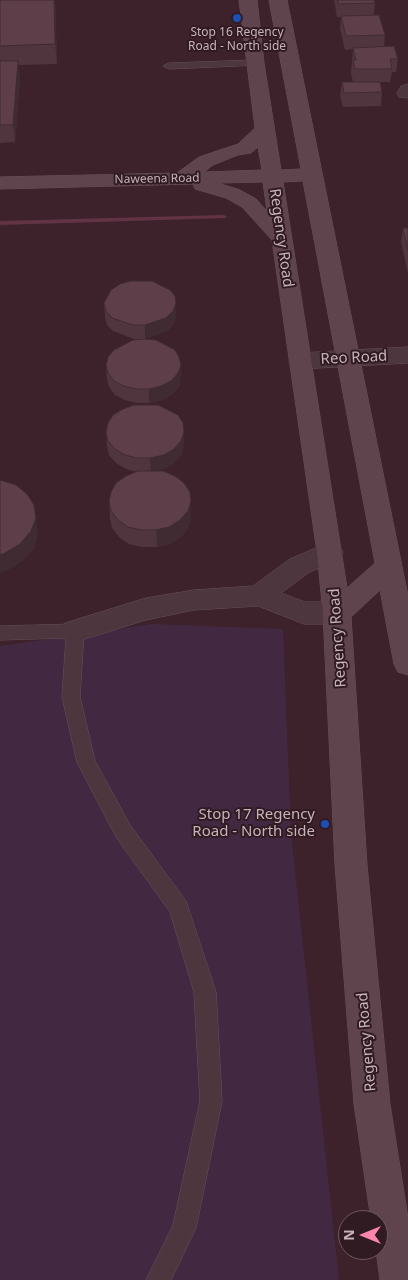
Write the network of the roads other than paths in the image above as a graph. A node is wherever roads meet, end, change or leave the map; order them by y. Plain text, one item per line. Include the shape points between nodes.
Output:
1 (248, 0) edge
2 (278, 0) edge
3 (291, 62) junction
4 (255, 63) junction
5 (169, 66) dead end
6 (265, 130) junction
7 (313, 175) junction
8 (272, 177) junction
9 (182, 179) junction
10 (0, 183) edge
11 (281, 238) junction
12 (408, 355) edge
13 (349, 357) junction
14 (300, 361) junction
15 (330, 552) junction
16 (390, 565) junction
17 (259, 596) junction
18 (337, 613) junction
19 (76, 631) junction
20 (0, 633) edge
21 (408, 664) edge
22 (158, 1280) edge
23 (399, 1280) edge

1 - 4 main road, Regency Road
2 - 3 main road
3 - 4 main road
3 - 7 main road
4 - 5 lane
4 - 6 main road, Regency Road
6 - 8 main road, Regency Road
6 - 9 main road via 244,149 206,161
7 - 8 main road, Naweena Road
7 - 13 main road
8 - 9 main road, Naweena Road
8 - 11 main road, Regency Road
9 - 10 main road, Naweena Road
9 - 11 main road via 233,194 249,203
11 - 14 main road, Regency Road
12 - 13 street, Reo Road
13 - 14 street, Reo Road
13 - 16 main road
14 - 15 main road, Regency Road
15 - 17 street via 299,566
15 - 18 main road, Regency Road
16 - 18 main road
16 - 21 main road
17 - 18 street via 304,613
17 - 19 street via 194,600 146,609
18 - 23 main road, Regency Road via 351,865 370,1084
19 - 20 lane
19 - 22 lane via 72,697 86,762 123,832 180,908 205,992 211,1101 184,1228

